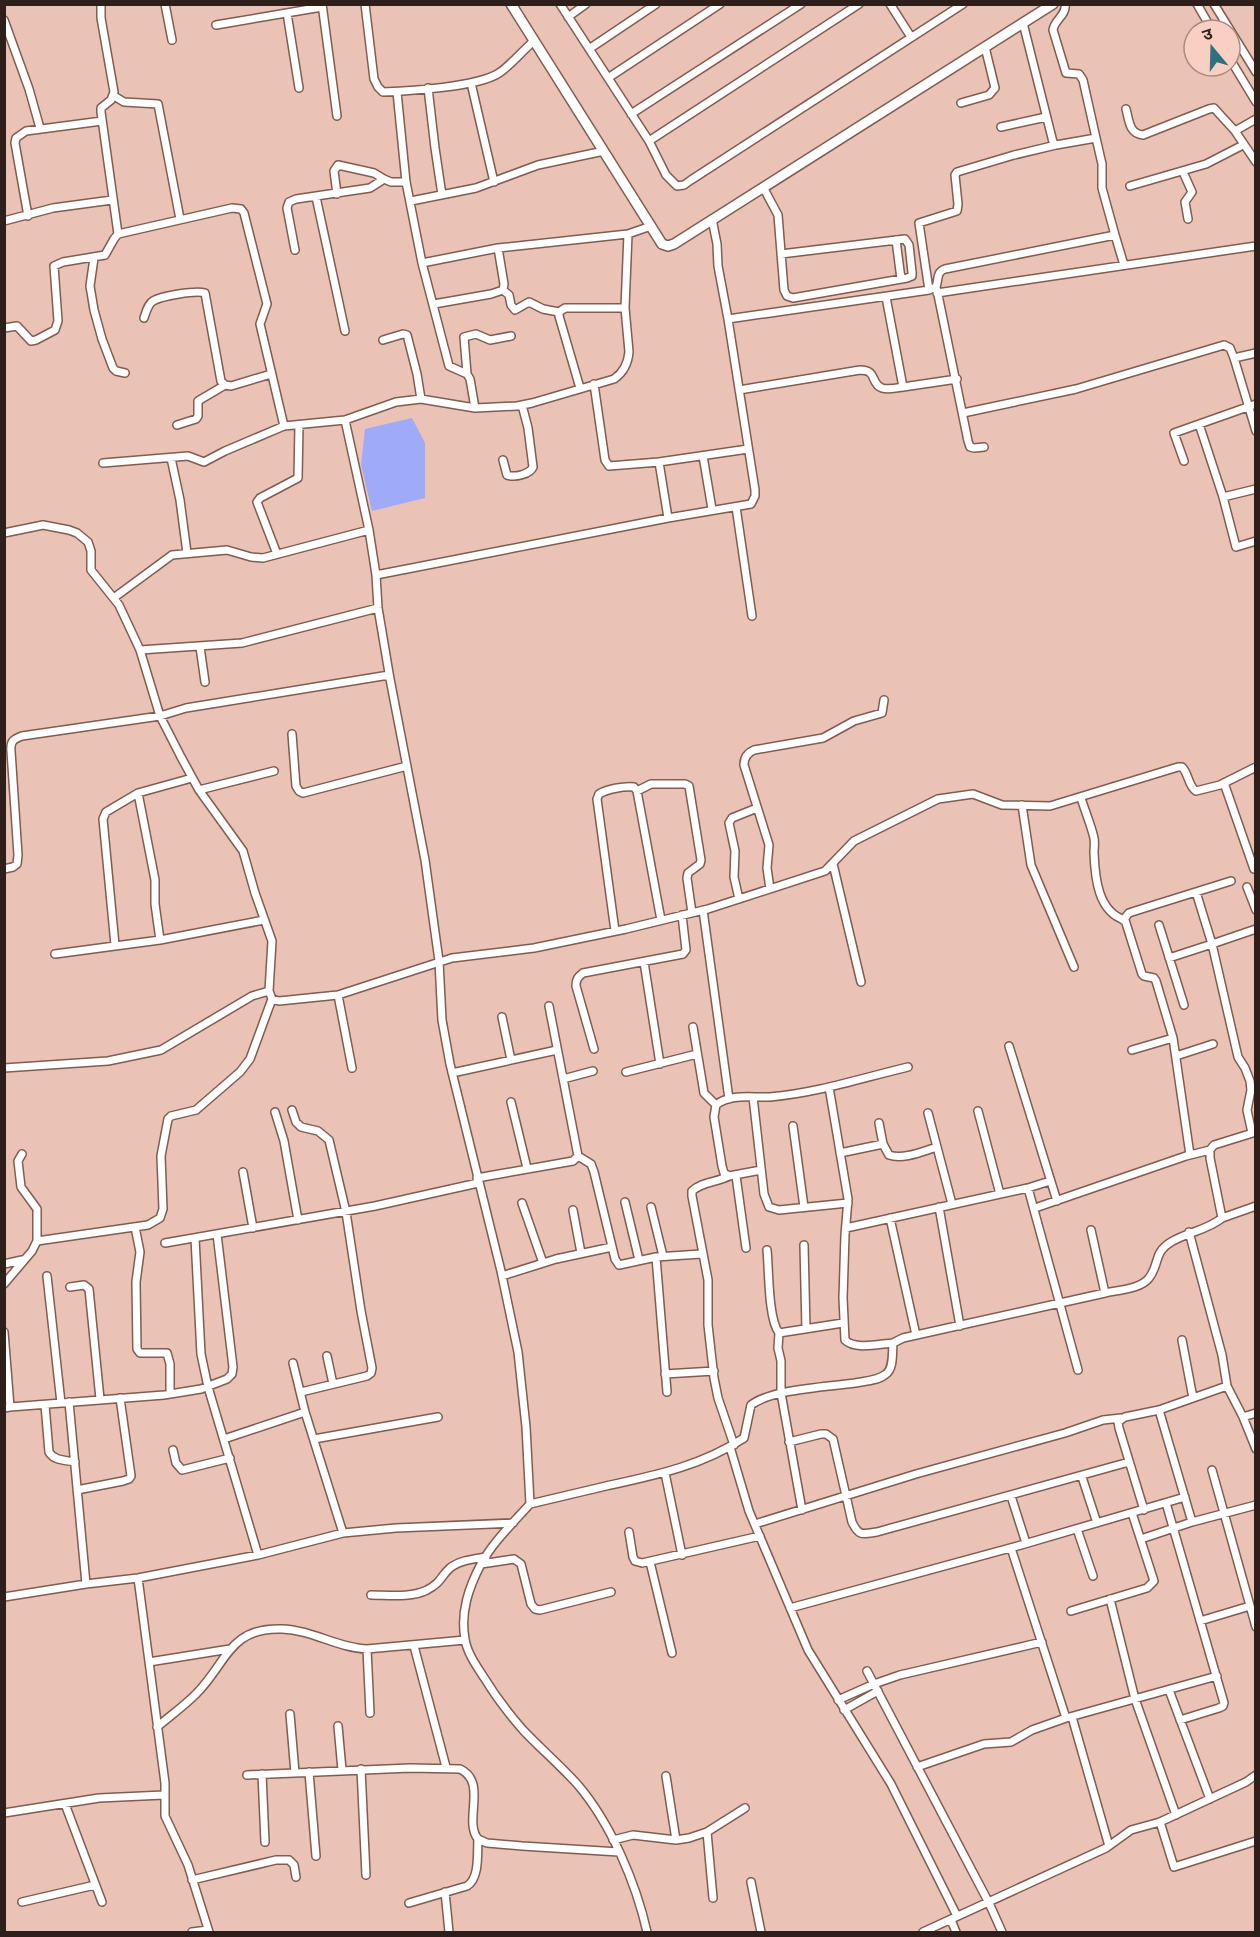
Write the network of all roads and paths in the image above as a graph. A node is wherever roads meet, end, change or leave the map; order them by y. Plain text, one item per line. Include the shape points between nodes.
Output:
1 (101, 4) edge
2 (165, 4) edge
3 (365, 4) edge
4 (511, 4) edge
5 (560, 4) edge
6 (586, 4) edge
7 (656, 4) edge
8 (720, 4) edge
9 (801, 4) edge
10 (859, 4) edge
11 (890, 4) edge
12 (963, 4) edge
13 (1053, 4) edge
14 (1065, 4) edge
15 (1197, 4) edge
16 (1214, 4) edge
17 (322, 6) edge
18 (287, 13) junction
19 (568, 17) junction
20 (1205, 18) edge
21 (4, 20) edge
22 (1023, 23) junction
23 (216, 25) dead end
24 (911, 37) junction
25 (172, 40) dead end
26 (534, 41) junction
27 (985, 47) junction
28 (589, 49) junction
29 (1256, 72) edge
30 (608, 78) junction
31 (1241, 78) edge
32 (471, 83) junction
33 (299, 88) dead end
34 (428, 88) junction
35 (397, 92) junction
36 (114, 96) junction
37 (1256, 102) edge
38 (961, 103) dead end
39 (1126, 109) dead end
40 (632, 114) junction
41 (337, 116) dead end
42 (1046, 117) junction
43 (1256, 119) edge
44 (102, 121) junction
45 (1001, 127) dead end
46 (40, 128) junction
47 (1235, 131) junction
48 (1095, 138) junction
49 (649, 141) junction
50 (1056, 145) junction
51 (1243, 146) junction
52 (604, 151) junction
53 (1256, 162) edge
54 (1183, 172) junction
55 (384, 179) junction
56 (406, 182) junction
57 (494, 182) junction
58 (1130, 186) dead end
59 (763, 187) junction
60 (337, 194) junction
61 (442, 195) junction
62 (316, 197) junction
63 (112, 200) junction
64 (411, 201) junction
65 (28, 216) junction
66 (180, 219) junction
67 (712, 219) junction
68 (1188, 219) dead end
69 (4, 221) edge
70 (651, 226) junction
71 (118, 234) junction
72 (628, 234) junction
73 (1115, 235) junction
74 (896, 240) junction
75 (1256, 246) edge
76 (498, 248) junction
77 (295, 250) dead end
78 (781, 254) junction
79 (94, 258) junction
80 (422, 263) junction
81 (1124, 265) junction
82 (901, 279) junction
83 (503, 290) junction
84 (934, 290) junction
85 (886, 297) junction
86 (435, 304) junction
87 (625, 308) junction
88 (559, 312) junction
89 (144, 318) dead end
90 (728, 319) junction
91 (4, 328) edge
92 (345, 331) dead end
93 (511, 336) dead end
94 (383, 340) dead end
95 (1256, 353) edge
96 (1234, 358) junction
97 (125, 373) dead end
98 (271, 374) junction
99 (467, 374) junction
100 (957, 379) junction
101 (594, 384) junction
102 (225, 385) junction
103 (903, 387) junction
104 (580, 388) junction
105 (739, 390) junction
106 (421, 399) junction
107 (522, 405) junction
108 (1252, 406) edge
109 (475, 408) junction
110 (963, 413) junction
111 (345, 420) junction
112 (1199, 424) junction
113 (177, 425) dead end
114 (299, 425) junction
115 (284, 426) junction
116 (1256, 431) edge
117 (984, 447) dead end
118 (748, 449) junction
119 (703, 456) junction
120 (171, 458) junction
121 (503, 460) dead end
122 (1184, 461) dead end
123 (659, 462) junction
124 (103, 463) dead end
125 (1256, 489) edge
126 (1223, 497) junction
127 (736, 507) junction
128 (712, 509) junction
129 (668, 518) junction
130 (369, 530) junction
131 (4, 533) edge
132 (1256, 541) edge
133 (187, 553) junction
134 (276, 554) junction
135 (376, 575) junction
136 (115, 597) junction
137 (378, 608) junction
138 (752, 616) dead end
139 (200, 647) junction
140 (140, 650) junction
141 (389, 675) junction
142 (205, 682) dead end
143 (884, 700) dead end
144 (160, 716) junction
145 (291, 734) dead end
146 (407, 766) junction
147 (1256, 767) edge
148 (274, 771) dead end
149 (192, 778) junction
150 (1224, 783) junction
151 (199, 790) junction
152 (638, 791) junction
153 (138, 793) junction
154 (1082, 798) junction
155 (1022, 806) junction
156 (757, 808) junction
157 (833, 864) junction
158 (4, 869) edge
159 (1254, 869) edge
160 (1230, 881) dead end
161 (1247, 887) dead end
162 (770, 889) junction
163 (1196, 892) junction
164 (739, 899) junction
165 (703, 910) junction
166 (1256, 910) edge
167 (692, 913) junction
168 (682, 915) junction
169 (264, 920) junction
170 (661, 920) junction
171 (1123, 920) junction
172 (1159, 925) dead end
173 (1256, 929) edge
174 (615, 931) junction
175 (160, 940) junction
176 (1212, 944) junction
177 (115, 945) junction
178 (56, 954) dead end
179 (1169, 958) junction
180 (439, 961) junction
181 (644, 962) junction
182 (1074, 967) dead end
183 (861, 982) dead end
184 (271, 995) junction
185 (338, 995) junction
186 (1184, 1005) dead end
187 (549, 1006) dead end
188 (502, 1017) dead end
189 (693, 1028) dead end
190 (1173, 1038) junction
191 (1213, 1044) dead end
192 (1008, 1046) dead end
193 (594, 1049) dead end
194 (557, 1050) junction
195 (1132, 1050) dead end
196 (697, 1054) junction
197 (1176, 1056) junction
198 (511, 1060) junction
199 (660, 1064) junction
200 (908, 1067) dead end
201 (4, 1068) edge
202 (351, 1068) dead end
203 (593, 1071) dead end
204 (626, 1071) dead end
205 (452, 1073) junction
206 (563, 1079) junction
207 (829, 1087) junction
208 (753, 1097) junction
209 (729, 1099) junction
210 (511, 1102) dead end
211 (716, 1105) junction
212 (292, 1110) dead end
213 (978, 1111) dead end
214 (275, 1112) dead end
215 (928, 1113) dead end
216 (879, 1123) dead end
217 (793, 1126) dead end
218 (1254, 1132) edge
219 (884, 1144) junction
220 (937, 1147) junction
221 (1210, 1150) junction
222 (840, 1153) junction
223 (22, 1154) dead end
224 (1190, 1155) junction
225 (578, 1156) junction
226 (527, 1168) junction
227 (761, 1170) junction
228 (243, 1172) dead end
229 (733, 1176) junction
230 (1050, 1180) junction
231 (477, 1181) junction
232 (1028, 1188) junction
233 (999, 1194) junction
234 (1057, 1201) junction
235 (625, 1202) dead end
236 (522, 1203) dead end
237 (848, 1203) junction
238 (952, 1204) junction
239 (1256, 1206) edge
240 (651, 1207) dead end
241 (804, 1207) junction
242 (939, 1207) junction
243 (1035, 1208) junction
244 (573, 1210) dead end
245 (346, 1212) junction
246 (890, 1218) junction
247 (1222, 1218) junction
248 (298, 1220) junction
249 (135, 1227) junction
250 (253, 1228) junction
251 (846, 1228) junction
252 (1091, 1230) dead end
253 (1189, 1232) junction
254 (217, 1234) junction
255 (195, 1238) junction
256 (37, 1241) junction
257 (165, 1243) dead end
258 (804, 1245) dead end
259 (612, 1247) junction
260 (746, 1248) dead end
261 (767, 1250) dead end
262 (581, 1253) junction
263 (701, 1254) junction
264 (660, 1256) junction
265 (24, 1259) junction
266 (639, 1260) junction
267 (543, 1263) junction
268 (4, 1264) edge
269 (47, 1276) dead end
270 (502, 1276) junction
271 (4, 1284) edge
272 (70, 1287) dead end
273 (1105, 1293) junction
274 (1061, 1304) junction
275 (843, 1323) junction
276 (960, 1326) junction
277 (806, 1329) junction
278 (4, 1332) edge
279 (778, 1333) junction
280 (916, 1335) junction
281 (1182, 1341) dead end
282 (893, 1343) junction
283 (327, 1356) dead end
284 (293, 1363) dead end
285 (1078, 1370) dead end
286 (714, 1371) junction
287 (665, 1374) junction
288 (333, 1384) junction
289 (1227, 1386) junction
290 (208, 1387) junction
291 (301, 1392) junction
292 (667, 1392) dead end
293 (781, 1393) junction
294 (170, 1394) junction
295 (120, 1398) junction
296 (1193, 1398) junction
297 (100, 1400) junction
298 (65, 1403) junction
299 (45, 1405) junction
300 (7, 1407) edge
301 (1159, 1410) junction
302 (305, 1412) junction
303 (1256, 1413) edge
304 (438, 1417) dead end
305 (1243, 1417) junction
306 (1121, 1418) junction
307 (224, 1439) junction
308 (314, 1439) junction
309 (789, 1442) junction
310 (732, 1446) junction
311 (1256, 1449) edge
312 (173, 1450) dead end
313 (230, 1458) junction
314 (75, 1462) junction
315 (1129, 1462) junction
316 (1212, 1470) dead end
317 (665, 1473) junction
318 (1082, 1477) junction
319 (77, 1490) junction
320 (847, 1496) junction
321 (1011, 1496) junction
322 (1185, 1497) junction
323 (1166, 1503) junction
324 (530, 1504) junction
325 (1256, 1505) edge
326 (802, 1510) junction
327 (1144, 1510) junction
328 (1132, 1513) junction
329 (1225, 1514) junction
330 (1192, 1522) junction
331 (513, 1523) junction
332 (1097, 1523) junction
333 (755, 1524) junction
334 (1173, 1528) junction
335 (1077, 1529) junction
336 (629, 1532) dead end
337 (343, 1533) junction
338 (760, 1536) junction
339 (1141, 1539) junction
340 (1026, 1544) junction
341 (1011, 1548) junction
342 (258, 1555) junction
343 (682, 1555) junction
344 (486, 1557) junction
345 (650, 1562) junction
346 (481, 1564) junction
347 (1093, 1576) dead end
348 (138, 1578) junction
349 (86, 1584) junction
350 (611, 1592) dead end
351 (371, 1596) dead end
352 (4, 1597) edge
353 (1110, 1599) junction
354 (1250, 1606) junction
355 (790, 1608) junction
356 (1071, 1611) dead end
357 (1200, 1621) junction
358 (1256, 1627) edge
359 (465, 1640) junction
360 (1042, 1642) junction
361 (414, 1646) junction
362 (230, 1649) junction
363 (367, 1649) junction
364 (672, 1653) dead end
365 (148, 1662) junction
366 (867, 1671) dead end
367 (1217, 1676) junction
368 (876, 1688) junction
369 (1169, 1690) junction
370 (838, 1700) junction
371 (1135, 1700) junction
372 (844, 1710) junction
373 (370, 1713) dead end
374 (290, 1714) dead end
375 (1069, 1718) junction
376 (1180, 1720) junction
377 (338, 1726) dead end
378 (157, 1727) junction
379 (446, 1767) junction
380 (917, 1767) junction
381 (361, 1769) junction
382 (342, 1770) junction
383 (309, 1772) junction
384 (295, 1773) junction
385 (262, 1774) junction
386 (247, 1775) dead end
387 (1256, 1775) edge
388 (666, 1776) dead end
389 (164, 1795) junction
390 (1210, 1799) junction
391 (65, 1804) junction
392 (745, 1808) dead end
393 (4, 1813) edge
394 (1176, 1815) junction
395 (1160, 1822) junction
396 (707, 1832) junction
397 (478, 1839) junction
398 (614, 1840) junction
399 (676, 1840) junction
400 (1256, 1841) edge
401 (265, 1842) dead end
402 (1108, 1846) junction
403 (619, 1852) junction
404 (316, 1856) dead end
405 (366, 1875) dead end
406 (296, 1877) dead end
407 (192, 1880) junction
408 (751, 1882) dead end
409 (95, 1884) junction
410 (445, 1892) junction
411 (713, 1898) dead end
412 (22, 1902) dead end
413 (102, 1902) dead end
414 (409, 1903) dead end
415 (989, 1903) junction
416 (954, 1918) junction
417 (209, 1931) edge
418 (192, 1932) edge
419 (449, 1932) edge
420 (647, 1932) edge
421 (761, 1932) edge
422 (923, 1932) edge
423 (956, 1932) edge
424 (1002, 1932) edge

1 - 36 street
2 - 25 street
3 - 35 street via 374,79 382,92
4 - 26 street
5 - 19 street
6 - 19 street
7 - 28 street
8 - 30 street
9 - 40 street
10 - 49 street
11 - 24 street
12 - 24 street
13 - 22 street
14 - 48 street via 1053,30 1066,73 1079,74 1083,80
15 - 20 street
16 - 29 street
17 - 18 street
17 - 41 street
18 - 23 street
18 - 33 street
19 - 28 street
21 - 46 street
22 - 27 street
22 - 42 street
24 - 49 street via 684,185 671,182
26 - 32 street via 499,73
26 - 52 street
27 - 38 street via 995,88 989,95
27 - 59 street
28 - 30 street
30 - 40 street
31 - 37 street
32 - 34 street
32 - 57 street
34 - 35 street
34 - 61 street
35 - 56 street
36 - 44 street via 101,108
36 - 66 street via 124,102 159,104
39 - 47 street via 1131,128 1138,135 1214,108
40 - 49 street
42 - 45 street
42 - 50 street
43 - 47 street
44 - 46 street
44 - 63 street
46 - 65 street via 26,131 15,143
47 - 51 street
48 - 50 street
48 - 73 street via 1102,164 1102,188
50 - 84 street via 957,172 957,211 919,223
51 - 53 street
51 - 54 street
52 - 57 street via 526,168
52 - 70 street
54 - 58 street
54 - 68 street via 1192,192 1185,202
55 - 56 street
55 - 60 street via 369,189
55 - 60 street via 338,165 334,171
56 - 64 street
57 - 61 street
59 - 67 street
59 - 78 street via 778,215
60 - 62 street
61 - 64 street
62 - 77 street via 289,202
62 - 92 street
63 - 65 street
63 - 71 street
64 - 80 street
65 - 69 street
66 - 71 street
66 - 98 street via 236,208 244,213 267,304 260,324
67 - 70 street via 668,246 662,244
67 - 90 street
70 - 72 street
71 - 79 street via 105,255
72 - 76 street
72 - 87 street
73 - 81 street
73 - 84 street via 945,269 940,271
74 - 78 street
74 - 82 street
74 - 82 street via 905,240 909,245 912,276
75 - 81 street
76 - 80 street
76 - 83 street
78 - 82 street via 784,290 793,298
79 - 91 street via 54,266 58,321 51,334 31,341 17,326
79 - 97 street via 90,286 102,339 113,368
80 - 86 street
81 - 84 street
83 - 86 street
83 - 88 street via 509,294 515,310 529,302
84 - 85 street
84 - 100 street
85 - 90 street
85 - 103 street
86 - 99 street via 449,366
87 - 88 street via 565,308
87 - 101 street via 628,359 620,375
88 - 104 street
89 - 102 street via 155,300 205,293 219,374
90 - 105 street
93 - 99 street via 490,340 476,334 464,337
94 - 106 street via 407,335
95 - 96 street
96 - 108 street
96 - 110 street via 1224,345 1076,389
98 - 102 street
98 - 115 street
99 - 109 street
100 - 103 street
100 - 110 street
101 - 104 street
101 - 123 street via 609,466
102 - 113 street via 198,400 196,419
103 - 105 street via 882,388 868,370 860,370
104 - 107 street
105 - 118 street
106 - 109 street
106 - 111 street via 396,402
107 - 109 street
107 - 121 street via 532,470 511,477
108 - 112 street
108 - 116 street
110 - 117 street via 970,447
111 - 114 street
111 - 130 street
112 - 122 street via 1174,433
112 - 126 street
114 - 115 street
114 - 134 street via 298,478 257,502
115 - 120 street via 204,462 188,456
118 - 119 street
118 - 127 street via 755,496 751,504
119 - 123 street
119 - 128 street
120 - 124 street
120 - 133 street
123 - 129 street
125 - 126 street
126 - 132 street via 1236,547
127 - 128 street
127 - 138 street
128 - 129 street
129 - 135 street
130 - 134 street
130 - 135 street
131 - 136 street via 43,525 76,533 90,546 91,570
133 - 134 street via 227,550 256,558
133 - 136 street via 172,555
135 - 137 street
136 - 140 street
137 - 139 street via 242,642
137 - 141 street
139 - 140 street
139 - 142 street
140 - 144 street
141 - 144 street via 186,708
141 - 146 street
143 - 156 street via 882,713 854,721 830,736 750,752 744,765
144 - 149 street
144 - 158 street via 14,739 10,744 18,855 17,864
145 - 146 street via 296,786 303,793
146 - 180 street
147 - 150 street
148 - 151 street
149 - 151 street
149 - 153 street
150 - 154 street via 1196,790 1186,770 1178,767
150 - 159 street
151 - 169 street via 243,851
152 - 167 street via 651,784 689,786 701,860 687,878
152 - 170 street
152 - 174 street via 628,786 603,792 597,799
153 - 175 street via 155,880
153 - 177 street via 111,808 103,819
154 - 155 street via 1050,807
154 - 171 street via 1094,839 1100,892 1107,908
155 - 157 street via 1002,805 973,794 938,799 854,841
155 - 182 street via 1031,865
156 - 162 street via 769,845
156 - 164 street via 729,823
157 - 162 street via 825,871
157 - 183 street
160 - 163 street
161 - 166 street
162 - 164 street
163 - 171 street via 1135,911
163 - 176 street
164 - 165 street
165 - 167 street
165 - 209 street
167 - 168 street
168 - 170 street
168 - 181 street via 686,950 680,955
169 - 175 street
169 - 184 street via 273,941
170 - 174 street
171 - 190 street via 1142,974 1156,981
172 - 179 street
173 - 176 street
174 - 180 street via 534,948
175 - 177 street
176 - 179 street
176 - 218 street via 1238,1057 1250,1082 1247,1110
177 - 178 street
179 - 186 street
180 - 185 street
180 - 205 street via 442,1020
181 - 193 street via 578,976 576,986
181 - 199 street
184 - 185 street via 279,1001
184 - 201 street via 252,996 160,1050 108,1061
184 - 249 street via 250,1059 240,1072 196,1110 168,1119 161,1156 163,1209 154,1222
185 - 202 street
187 - 194 street
188 - 198 street
189 - 196 street
190 - 195 street
190 - 197 street
191 - 197 street
192 - 230 street
194 - 198 street
194 - 206 street
196 - 199 street
196 - 211 street via 704,1093
197 - 224 street
198 - 205 street
199 - 204 street
200 - 207 street
203 - 206 street
205 - 231 street
206 - 225 street
207 - 208 street
207 - 222 street
208 - 209 street
208 - 227 street
209 - 211 street
210 - 226 street
211 - 229 street via 714,1117 722,1166 724,1173
212 - 245 street via 301,1127 318,1131 329,1140
213 - 233 street
214 - 248 street
215 - 220 street
216 - 219 street
217 - 241 street
218 - 221 street via 1214,1145
219 - 220 street via 889,1155 894,1156
219 - 222 street
220 - 238 street
221 - 224 street
221 - 247 street
222 - 237 street
223 - 256 street via 18,1161 21,1187 37,1209
224 - 234 street
225 - 226 street via 573,1161
225 - 259 street via 591,1164 594,1172
226 - 231 street
227 - 229 street
227 - 241 street via 769,1208
228 - 250 street
229 - 260 street
229 - 263 street via 692,1191
230 - 232 street
230 - 234 street
231 - 245 street
231 - 270 street
232 - 233 street
232 - 243 street
233 - 238 street
234 - 243 street
235 - 266 street
236 - 267 street
237 - 241 street
237 - 251 street
238 - 242 street
239 - 247 street
240 - 264 street
242 - 246 street
242 - 276 street
243 - 274 street
244 - 262 street
245 - 248 street
245 - 288 street via 372,1368 367,1376
246 - 251 street
246 - 280 street
247 - 253 street
248 - 250 street
249 - 256 street
249 - 294 street via 140,1252 136,1282 137,1349 140,1353 167,1353
250 - 254 street
251 - 275 street
252 - 273 street
253 - 273 street via 1159,1252 1148,1280
253 - 289 street
254 - 255 street
254 - 290 street via 233,1367 227,1379
255 - 257 street
255 - 290 street via 201,1354
256 - 265 street
258 - 277 street
259 - 262 street
259 - 266 street via 619,1265
261 - 279 street via 772,1316
262 - 267 street
263 - 264 street
263 - 286 street via 708,1280
264 - 266 street
264 - 287 street
265 - 268 street
265 - 271 street
267 - 270 street
269 - 298 street
270 - 324 street via 518,1352
272 - 297 street via 84,1285 89,1289
273 - 274 street
274 - 276 street
274 - 285 street
275 - 277 street
275 - 282 street via 848,1343
276 - 280 street
277 - 279 street
278 - 300 street
279 - 293 street
280 - 282 street
281 - 296 street
282 - 293 street via 891,1367 885,1376
283 - 288 street
284 - 291 street
286 - 287 street
286 - 310 street
287 - 292 street
288 - 291 street
289 - 296 street
289 - 305 street
290 - 294 street
290 - 307 street
291 - 302 street
293 - 309 street
293 - 310 street via 759,1398 751,1405 744,1438
294 - 295 street
295 - 297 street
295 - 319 street via 131,1476
296 - 301 street
297 - 298 street
298 - 299 street
298 - 314 street
299 - 300 street
299 - 314 street via 49,1452 56,1459
301 - 306 street
301 - 322 street
302 - 307 street
302 - 308 street
303 - 305 street
304 - 308 street
305 - 311 street
306 - 315 street via 1119,1428
306 - 320 street via 1103,1420
307 - 313 street
308 - 337 street
309 - 320 street via 821,1434 833,1439
309 - 326 street
310 - 317 street
310 - 333 street
312 - 313 street via 182,1470
313 - 342 street
314 - 319 street
315 - 318 street
315 - 327 street
316 - 329 street
317 - 324 street
317 - 343 street
318 - 321 street
318 - 332 street
319 - 349 street
320 - 321 street via 856,1530 865,1534
320 - 326 street
321 - 340 street
322 - 323 street
322 - 330 street
323 - 327 street
323 - 334 street
324 - 331 street
325 - 329 street
326 - 333 street
327 - 328 street
328 - 332 street
328 - 339 street
329 - 330 street
329 - 354 street
330 - 334 street
331 - 337 street
331 - 344 street
332 - 335 street
333 - 338 street
334 - 339 street
334 - 357 street
335 - 340 street
335 - 347 street
336 - 345 street via 635,1561
337 - 342 street
338 - 343 street
338 - 355 street
339 - 353 street via 1152,1585
340 - 341 street
341 - 355 street
341 - 360 street
342 - 348 street
343 - 345 street
344 - 346 street
344 - 351 street via 458,1564 424,1591
345 - 364 street
346 - 350 street via 519,1561 535,1609
346 - 359 street via 466,1597
348 - 349 street
348 - 365 street
349 - 352 street
353 - 356 street
353 - 371 street
354 - 357 street
354 - 358 street
355 - 370 street via 808,1650
357 - 367 street
359 - 361 street
359 - 398 street via 473,1662 496,1696 579,1786
360 - 368 street via 900,1675
360 - 375 street
361 - 363 street
361 - 379 street
362 - 363 street via 248,1634 284,1629
362 - 365 street
362 - 378 street via 197,1694
363 - 373 street
365 - 378 street
366 - 368 street
367 - 369 street
367 - 376 street via 1223,1706
368 - 370 street
368 - 372 street
368 - 380 street
369 - 371 street
369 - 376 street
370 - 372 street
371 - 375 street
371 - 394 street
372 - 416 street via 891,1784
374 - 384 street
375 - 380 street via 1032,1730 1011,1742 984,1744
375 - 402 street
376 - 390 street
377 - 382 street
378 - 389 street
379 - 381 street
379 - 397 street via 465,1772 472,1782 474,1831
380 - 415 street
381 - 382 street
381 - 405 street
382 - 383 street
383 - 384 street
383 - 404 street
384 - 385 street
385 - 386 street
385 - 401 street
387 - 390 street
388 - 399 street
389 - 391 street
389 - 407 street via 165,1816
390 - 394 street
391 - 393 street
391 - 409 street
392 - 396 street
394 - 395 street
395 - 400 street via 1174,1867
395 - 402 street via 1131,1830
396 - 399 street
396 - 411 street
397 - 403 street
397 - 410 street via 473,1882
398 - 399 street via 633,1835
398 - 403 street
402 - 415 street
403 - 420 street
406 - 407 street via 290,1860 276,1860
407 - 417 street
408 - 421 street
409 - 412 street
409 - 413 street
410 - 414 street
410 - 419 street
415 - 416 street
415 - 424 street
416 - 422 street
416 - 423 street
417 - 418 street

